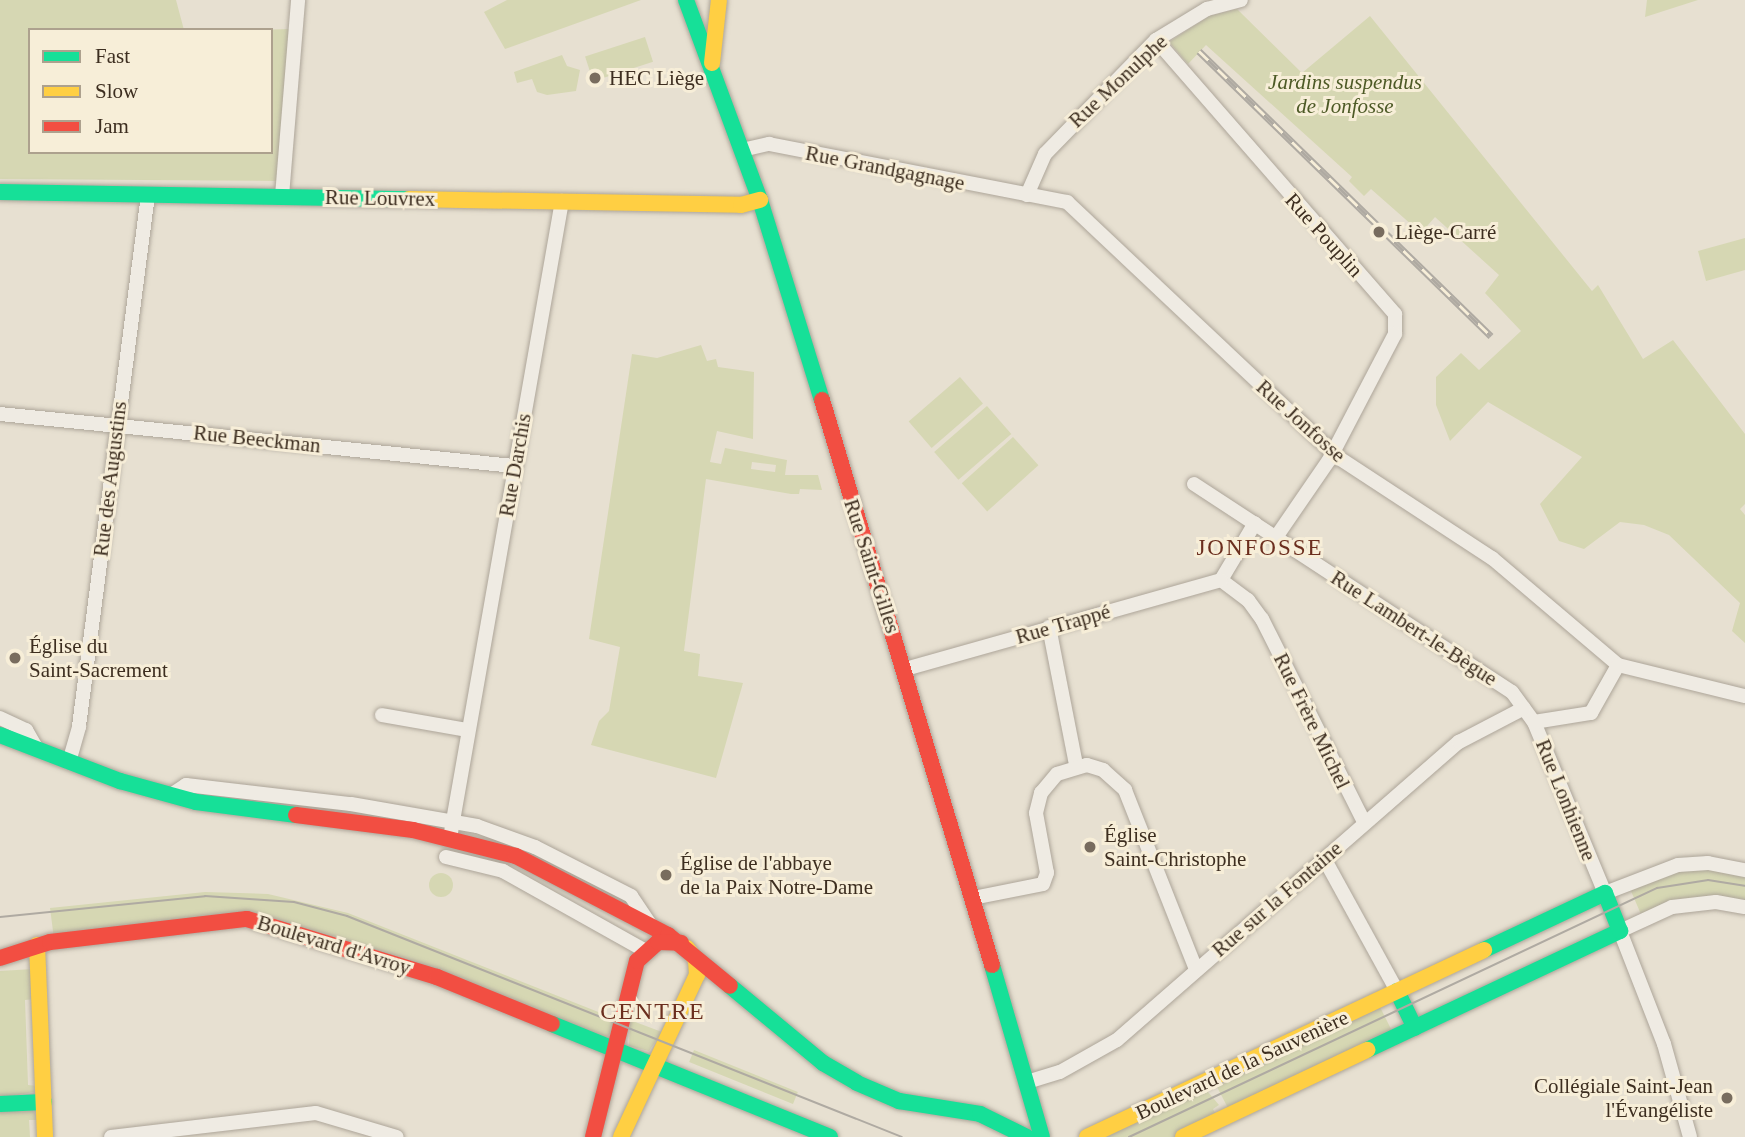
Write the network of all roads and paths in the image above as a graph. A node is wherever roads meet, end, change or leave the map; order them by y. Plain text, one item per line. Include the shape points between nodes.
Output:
1 (298, 0) edge
2 (686, 0) edge
3 (719, 0) edge
4 (1241, 0) edge
5 (1156, 40) junction
6 (711, 65) junction
7 (742, 150) junction
8 (0, 192) edge
9 (148, 195) junction
10 (1027, 195) junction
11 (282, 197) junction
12 (760, 200) junction
13 (562, 201) junction
14 (0, 414) edge
15 (117, 425) junction
16 (1333, 449) junction
17 (514, 466) junction
18 (1194, 484) dead end
19 (1255, 523) junction
20 (1276, 537) junction
21 (1221, 580) junction
22 (1049, 627) junction
23 (1618, 665) junction
24 (905, 669) junction
25 (1744, 696) edge
26 (1524, 708) junction
27 (382, 715) dead end
28 (0, 718) edge
29 (1534, 722) junction
30 (467, 730) junction
31 (0, 735) edge
32 (37, 749) junction
33 (69, 762) junction
34 (1076, 765) junction
35 (171, 795) junction
36 (454, 820) junction
37 (1364, 822) junction
38 (450, 838) junction
39 (446, 857) dead end
40 (1325, 860) junction
41 (1745, 870) edge
42 (1605, 893) junction
43 (973, 898) junction
44 (1745, 907) edge
45 (650, 924) junction
46 (1620, 931) junction
47 (37, 945) junction
48 (683, 945) junction
49 (644, 950) junction
50 (0, 958) edge
51 (1196, 969) junction
52 (1397, 991) junction
53 (1415, 1028) junction
54 (615, 1051) junction
55 (653, 1066) junction
56 (1027, 1082) junction
57 (44, 1102) junction
58 (0, 1104) edge
59 (365, 1132) edge
60 (163, 1134) edge
61 (45, 1137) edge
62 (111, 1137) edge
63 (397, 1137) edge
64 (593, 1137) edge
65 (621, 1137) edge
66 (830, 1137) edge
67 (1027, 1137) edge
68 (1042, 1137) edge
69 (1087, 1137) edge
70 (1183, 1137) edge
71 (1690, 1137) edge

1 - 11 street
2 - 6 street, Rue Saint-Gilles
3 - 6 street
4 - 5 street, Rue Monulphe via 1206,9
5 - 10 street, Rue Monulphe via 1045,154 1030,179
5 - 16 street, Rue Pouplin via 1395,314 1395,334
6 - 7 street, Rue Saint-Gilles
7 - 10 street, Rue Grandgagnage via 769,144
7 - 12 street, Rue Saint-Gilles
8 - 9 street, Rue Louvrex
9 - 11 street, Rue Louvrex
9 - 15 street, Rue des Augustins
10 - 16 street, Rue Jonfosse via 1067,202
11 - 13 street, Rue Louvrex
12 - 13 street, Rue Louvrex via 741,205
12 - 24 street, Rue Saint-Gilles
13 - 17 street, Rue Darchis
14 - 15 street, Rue Beeckman
15 - 17 street, Rue Beeckman
15 - 33 street, Rue des Augustins via 79,726
16 - 20 street, Rue Pouplin
16 - 23 street, Rue Jonfosse via 1339,458 1492,558
17 - 30 street, Rue Darchis
18 - 19 street, Rue Lambert-le-Bègue
19 - 20 street, Rue Lambert-le-Bègue
19 - 21 street
20 - 26 street, Rue Lambert-le-Bègue via 1512,692
21 - 22 street, Rue Trappé
21 - 37 street, Rue Frère Michel via 1248,600 1262,619
22 - 24 street, Rue Trappé
22 - 34 street
23 - 25 street
23 - 29 street via 1591,713
24 - 43 street, Rue Saint-Gilles
26 - 29 street, Rue Lonhienne
26 - 37 street, Rue sur la Fontaine via 1459,743
27 - 30 street
28 - 32 street via 26,730
29 - 42 street, Rue Lonhienne
30 - 36 street, Rue Darchis
31 - 32 street
32 - 33 street
33 - 35 street
34 - 43 street via 1049,779 1038,803 1045,881
34 - 51 street via 1103,770 1128,798
35 - 36 street via 186,785
35 - 38 street
36 - 38 street, Rue Darchis
36 - 45 street via 509,836 631,895
37 - 40 street, Rue sur la Fontaine
38 - 45 street via 516,856
39 - 49 street via 503,871
40 - 51 street, Rue sur la Fontaine
40 - 52 street
41 - 42 street, Boulevard de la Sauvenière via 1708,863 1678,865
42 - 46 street
42 - 52 street, Boulevard de la Sauvenière
43 - 56 street, Rue Saint-Gilles
44 - 46 street, Boulevard de la Sauvenière via 1691,904
45 - 48 street
46 - 53 street, Boulevard de la Sauvenière
46 - 71 street via 1664,1044
47 - 50 street, Boulevard d'Avroy
47 - 54 street, Boulevard d'Avroy via 247,919 271,923 437,977
47 - 57 street
48 - 49 street via 665,940
48 - 55 street via 696,960 697,975
48 - 67 street via 823,1063 857,1083 897,1100 980,1114
49 - 54 street via 637,961
51 - 56 street, Rue sur la Fontaine via 1105,1049 1060,1072
52 - 53 street
52 - 69 street, Boulevard de la Sauvenière
53 - 70 street, Boulevard de la Sauvenière
54 - 55 street, Boulevard d'Avroy
54 - 64 street
55 - 65 street
55 - 66 street, Boulevard d'Avroy
56 - 68 street, Rue Saint-Gilles
57 - 58 street
57 - 61 street
59 - 60 street via 316,1113
59 - 63 street
60 - 62 street

